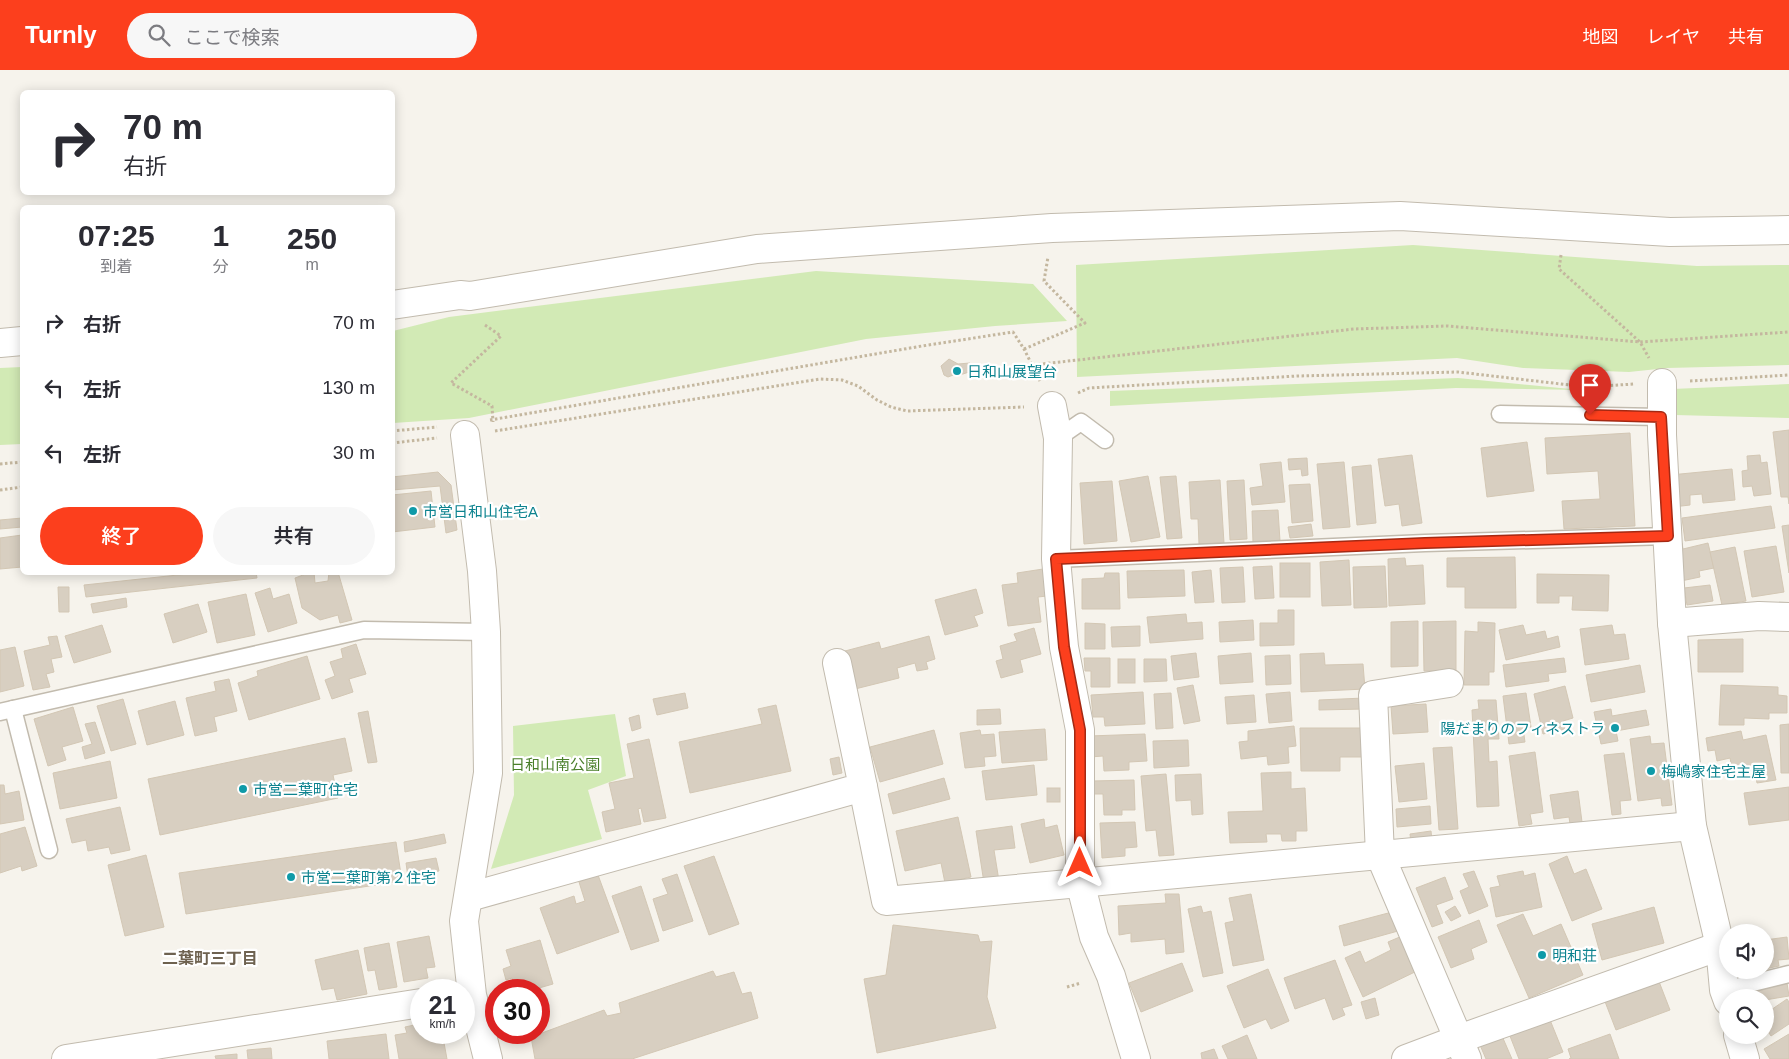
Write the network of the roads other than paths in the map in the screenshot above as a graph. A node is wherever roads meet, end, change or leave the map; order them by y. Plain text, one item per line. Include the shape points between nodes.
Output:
1 (1789, 230) edge
2 (395, 305) edge
3 (20, 341) edge
4 (0, 343) edge
5 (1662, 383) road end
6 (1052, 406) road end
7 (1500, 414) dead end
8 (1661, 417) junction
9 (465, 427) road end
10 (1058, 438) junction
11 (1105, 440) dead end
12 (1668, 536) junction
13 (1056, 559) junction
14 (1789, 617) edge
15 (1672, 622) junction
16 (486, 632) junction
17 (837, 663) dead end
18 (1449, 683) dead end
19 (7, 711) edge
20 (862, 787) junction
21 (1692, 826) junction
22 (49, 850) dead end
23 (1380, 855) junction
24 (1080, 882) junction
25 (468, 897) junction
26 (1719, 942) edge
27 (1719, 946) edge
28 (1789, 974) edge
29 (467, 979) edge
30 (1746, 989) edge
31 (410, 1005) edge
32 (475, 1017) edge
33 (1741, 1044) edge
34 (1463, 1049) edge
35 (66, 1059) edge
36 (488, 1059) edge
37 (1136, 1059) edge
38 (1406, 1059) edge
39 (1745, 1059) edge

1 - 2 street via 1670,232 1400,216 1052,228 757,249 470,296
3 - 4 street
5 - 8 street
6 - 10 street
7 - 8 lane
8 - 12 street
9 - 16 street
10 - 11 lane via 1081,422
10 - 13 street
12 - 13 lane
12 - 15 street
13 - 24 street via 1064,647 1080,730
14 - 15 street
15 - 21 street
16 - 19 lane via 364,630
16 - 25 street via 488,773
17 - 20 street
18 - 23 street via 1373,695
19 - 22 lane
20 - 24 street via 886,901
20 - 25 street
21 - 23 street
21 - 26 street
23 - 24 street
23 - 34 street
24 - 37 street via 1094,937 1111,976
25 - 29 street via 464,921
27 - 34 street
28 - 30 lane
31 - 35 street
32 - 36 street
33 - 39 street
34 - 38 street

